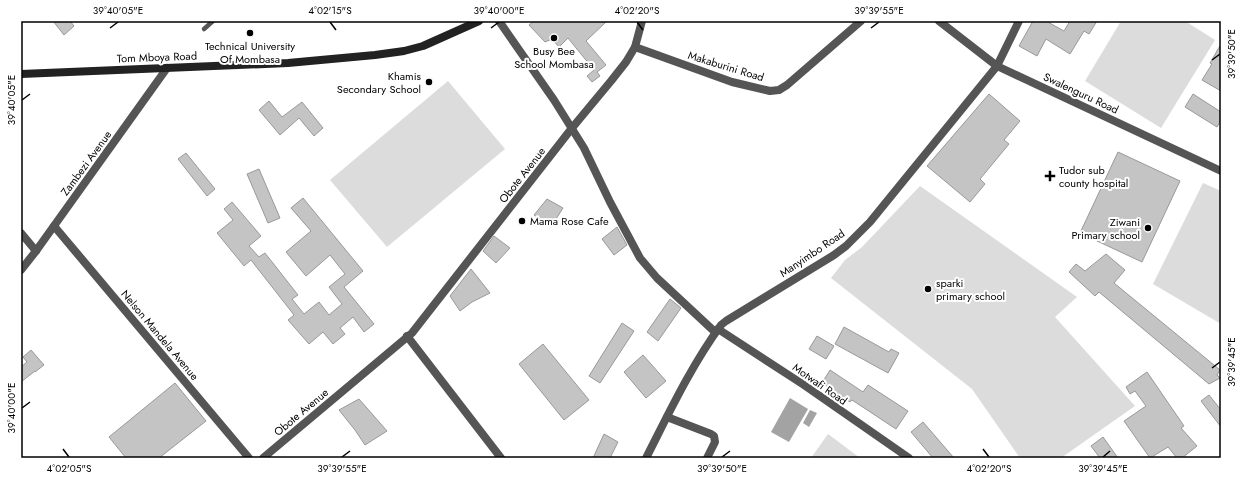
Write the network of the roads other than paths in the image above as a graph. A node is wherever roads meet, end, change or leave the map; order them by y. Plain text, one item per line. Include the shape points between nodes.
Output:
1 (213, 21) edge
2 (479, 21) edge
3 (499, 21) edge
4 (642, 21) edge
5 (861, 21) edge
6 (939, 21) edge
7 (1020, 21) edge
8 (204, 29) dead end
9 (635, 47) junction
10 (997, 66) junction
11 (167, 68) junction
12 (21, 74) edge
13 (572, 128) junction
14 (1221, 171) edge
15 (54, 226) junction
16 (21, 233) edge
17 (36, 252) junction
18 (21, 270) edge
19 (717, 331) junction
20 (407, 336) junction
21 (667, 417) junction
22 (249, 458) edge
23 (263, 458) edge
24 (501, 458) edge
25 (646, 458) edge
26 (707, 458) edge
27 (909, 458) edge

1 - 8 lane
2 - 11 main road, Tom Mboya Road via 423,46 404,51 288,63
3 - 13 street, Motwafi Road
4 - 9 street, Obote Avenue
5 - 9 street, Makaburini Road via 787,85 770,91 732,82
6 - 10 street, Swalenguru Road
7 - 10 street, Manyimbo Road
9 - 13 street, Obote Avenue via 626,62
10 - 14 street, Swalenguru Road
10 - 19 street, Manyimbo Road via 870,222 846,246 726,320
11 - 12 main road, Tom Mboya Road
11 - 15 street, Zambezi Avenue
13 - 19 street, Motwafi Road via 640,258 657,278
13 - 20 street, Obote Avenue via 412,333
15 - 17 street, Zambezi Avenue
15 - 22 street, Nelson Mandela Avenue
16 - 17 street
17 - 18 street, Zambezi Avenue
19 - 21 street, Manyimbo Road
19 - 27 street, Motwafi Road via 804,385
20 - 23 street, Obote Avenue
20 - 24 street
21 - 25 street, Manyimbo Road
21 - 26 street via 714,436 715,442

